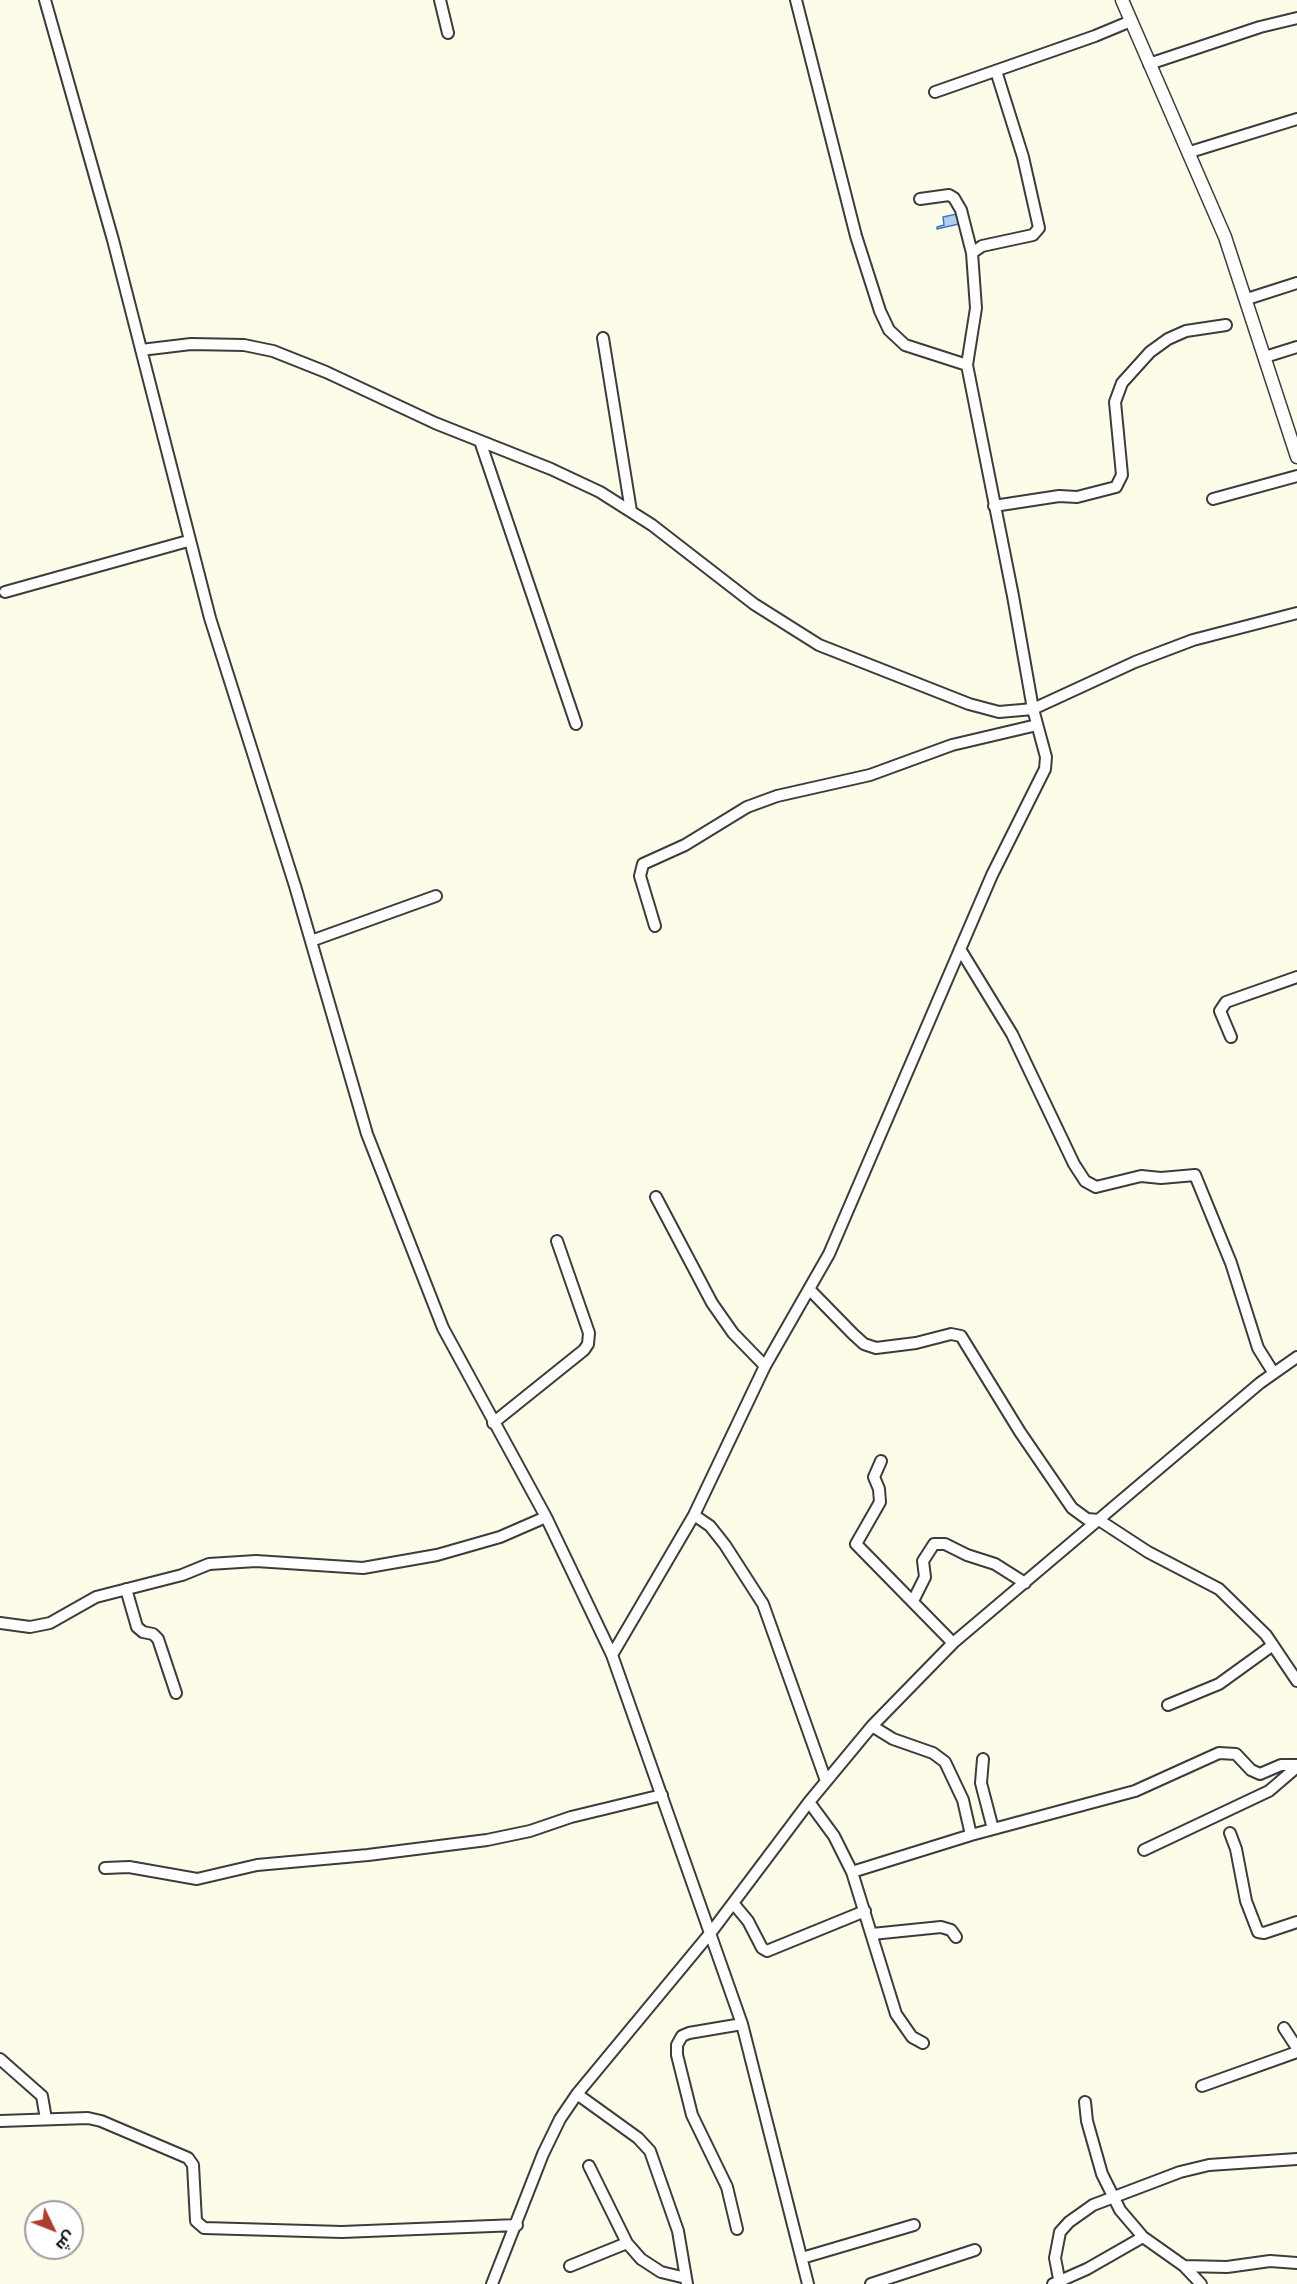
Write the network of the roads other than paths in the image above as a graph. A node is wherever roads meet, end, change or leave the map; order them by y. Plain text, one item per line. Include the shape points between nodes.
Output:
1 (45, 0) edge
2 (440, 0) edge
3 (796, 0) edge
4 (1122, 0) edge
5 (1297, 18) edge
6 (1131, 21) junction
7 (448, 33) dead end
8 (1149, 64) junction
9 (996, 71) junction
10 (935, 92) dead end
11 (1297, 118) edge
12 (1190, 152) junction
13 (920, 200) dead end
14 (972, 253) junction
15 (1297, 283) edge
16 (1247, 299) junction
17 (1227, 325) dead end
18 (603, 338) dead end
19 (1297, 347) edge
20 (141, 350) junction
21 (1265, 357) junction
22 (967, 365) junction
23 (1293, 434) edge
24 (480, 441) junction
25 (1297, 457) edge
26 (1297, 476) edge
27 (1213, 500) dead end
28 (994, 506) junction
29 (631, 511) junction
30 (188, 541) junction
31 (5, 592) dead end
32 (1297, 613) edge
33 (1033, 709) junction
34 (576, 723) dead end
35 (1037, 725) junction
36 (436, 896) dead end
37 (655, 926) dead end
38 (311, 941) junction
39 (960, 949) junction
40 (1297, 977) edge
41 (1231, 1037) dead end
42 (656, 1197) dead end
43 (557, 1241) dead end
44 (810, 1290) junction
45 (1297, 1357) edge
46 (765, 1366) junction
47 (1274, 1372) junction
48 (493, 1423) junction
49 (882, 1461) dead end
50 (694, 1515) junction
51 (546, 1517) junction
52 (1099, 1520) junction
53 (1025, 1582) junction
54 (126, 1589) junction
55 (913, 1601) junction
56 (0, 1623) edge
57 (953, 1643) junction
58 (1273, 1645) junction
59 (612, 1655) junction
60 (1297, 1682) edge
61 (176, 1693) dead end
62 (1168, 1705) dead end
63 (872, 1726) junction
64 (983, 1759) dead end
65 (1297, 1766) edge
66 (826, 1781) junction
67 (662, 1795) junction
68 (809, 1802) junction
69 (993, 1828) junction
70 (1230, 1833) dead end
71 (970, 1835) junction
72 (1144, 1850) dead end
73 (105, 1868) dead end
74 (852, 1872) junction
75 (732, 1903) junction
76 (865, 1911) junction
77 (1297, 1922) edge
78 (712, 1931) junction
79 (872, 1934) junction
80 (956, 1937) dead end
81 (742, 2024) junction
82 (1284, 2028) dead end
83 (923, 2043) dead end
84 (1297, 2050) edge
85 (0, 2059) edge
86 (1202, 2086) dead end
87 (577, 2094) junction
88 (1084, 2102) dead end
89 (46, 2119) junction
90 (0, 2121) edge
91 (1297, 2159) edge
92 (589, 2166) dead end
93 (1112, 2196) junction
94 (517, 2225) junction
95 (915, 2225) dead end
96 (737, 2229) dead end
97 (1143, 2237) junction
98 (627, 2243) junction
99 (975, 2250) dead end
100 (802, 2258) junction
101 (1297, 2263) edge
102 (570, 2266) dead end
103 (1184, 2266) junction
104 (686, 2281) edge
105 (1057, 2283) edge
106 (492, 2284) edge
107 (808, 2284) edge
108 (871, 2284) edge
109 (1201, 2284) edge

1 - 20 street
2 - 7 street
3 - 22 street via 853,225 880,311 889,330 905,345
4 - 6 street
5 - 8 street
6 - 8 street
6 - 9 street
8 - 12 street
9 - 10 street
9 - 14 street via 1023,157 1039,228 1033,235 982,246
11 - 12 street
12 - 16 street
13 - 14 street via 949,195 954,198
14 - 22 street via 976,308
15 - 16 street
16 - 21 street
17 - 28 street via 1186,331 1168,339 1150,352 1122,383 1115,402 1122,475 1116,487 1077,497
18 - 29 street
19 - 21 street
20 - 24 street via 227,344 273,351
20 - 30 street
21 - 23 street
22 - 28 street
23 - 25 street
24 - 29 street via 577,480
24 - 34 street
26 - 27 street
28 - 33 street
29 - 33 street via 754,604 819,645 969,704 999,712
30 - 31 street
30 - 38 street
32 - 33 street via 1193,640
33 - 35 street
35 - 37 street via 951,745 870,775 747,807 685,845 643,864 640,876
35 - 39 street via 1046,757 1045,770 1006,844
36 - 38 street
38 - 48 street via 385,1184 443,1328
39 - 44 street via 834,1244
39 - 47 street via 1012,1034 1085,1181 1096,1187 1141,1176 1195,1175 1231,1263 1258,1348
40 - 41 street via 1226,1002 1220,1011
42 - 46 street via 718,1312
43 - 48 street via 589,1333 588,1344
44 - 46 street
44 - 52 street via 858,1339 876,1348 905,1346 951,1334 961,1336 1072,1508 1087,1519
45 - 47 street
46 - 50 street
47 - 52 street
48 - 51 street
49 - 55 street via 874,1477 880,1502 856,1544
50 - 59 street
50 - 66 street via 726,1545 763,1604
51 - 54 street via 500,1537 437,1555 363,1568 256,1561 209,1564
51 - 59 street
52 - 53 street
52 - 58 street via 1148,1552 1219,1589 1256,1623
53 - 55 street via 995,1564 945,1544 934,1544 923,1561 925,1577
53 - 57 street
54 - 56 street via 96,1597 50,1623 30,1627
54 - 61 street via 137,1627 158,1639
55 - 57 street
57 - 63 street
58 - 60 street
58 - 62 street via 1219,1684
59 - 67 street
63 - 66 street
63 - 71 street via 945,1762 963,1800
64 - 69 street via 981,1783
65 - 69 street via 1281,1765 1260,1774 1236,1754 1219,1753 1134,1791
65 - 72 street via 1269,1791
66 - 68 street
67 - 73 street via 487,1840 368,1856 257,1865 198,1880 129,1868
67 - 78 street
68 - 74 street via 834,1836
68 - 75 street
69 - 71 street
70 - 77 street via 1248,1908 1258,1932 1264,1934
71 - 74 street
74 - 76 street
75 - 76 street via 767,1951
75 - 78 street
76 - 79 street
78 - 81 street
78 - 87 street
79 - 80 street via 941,1927 951,1930
79 - 83 street via 896,2014 912,2037
81 - 96 street via 689,2033 677,2045 692,2115 727,2187
81 - 100 street
82 - 84 street
84 - 86 street
85 - 89 street via 42,2096
87 - 94 street via 543,2154
87 - 104 street via 650,2151 678,2231
88 - 93 street
89 - 90 street
89 - 94 street via 100,2121 188,2158 193,2165 196,2221 204,2228 342,2232
91 - 93 street via 1209,2165
92 - 98 street
93 - 97 street
93 - 105 street via 1079,2214 1060,2232 1055,2258
94 - 106 street
95 - 100 street
97 - 103 street
97 - 105 street
98 - 102 street
98 - 104 street via 641,2259 661,2272
99 - 108 street
100 - 107 street
101 - 103 street via 1289,2260 1227,2267
103 - 109 street

